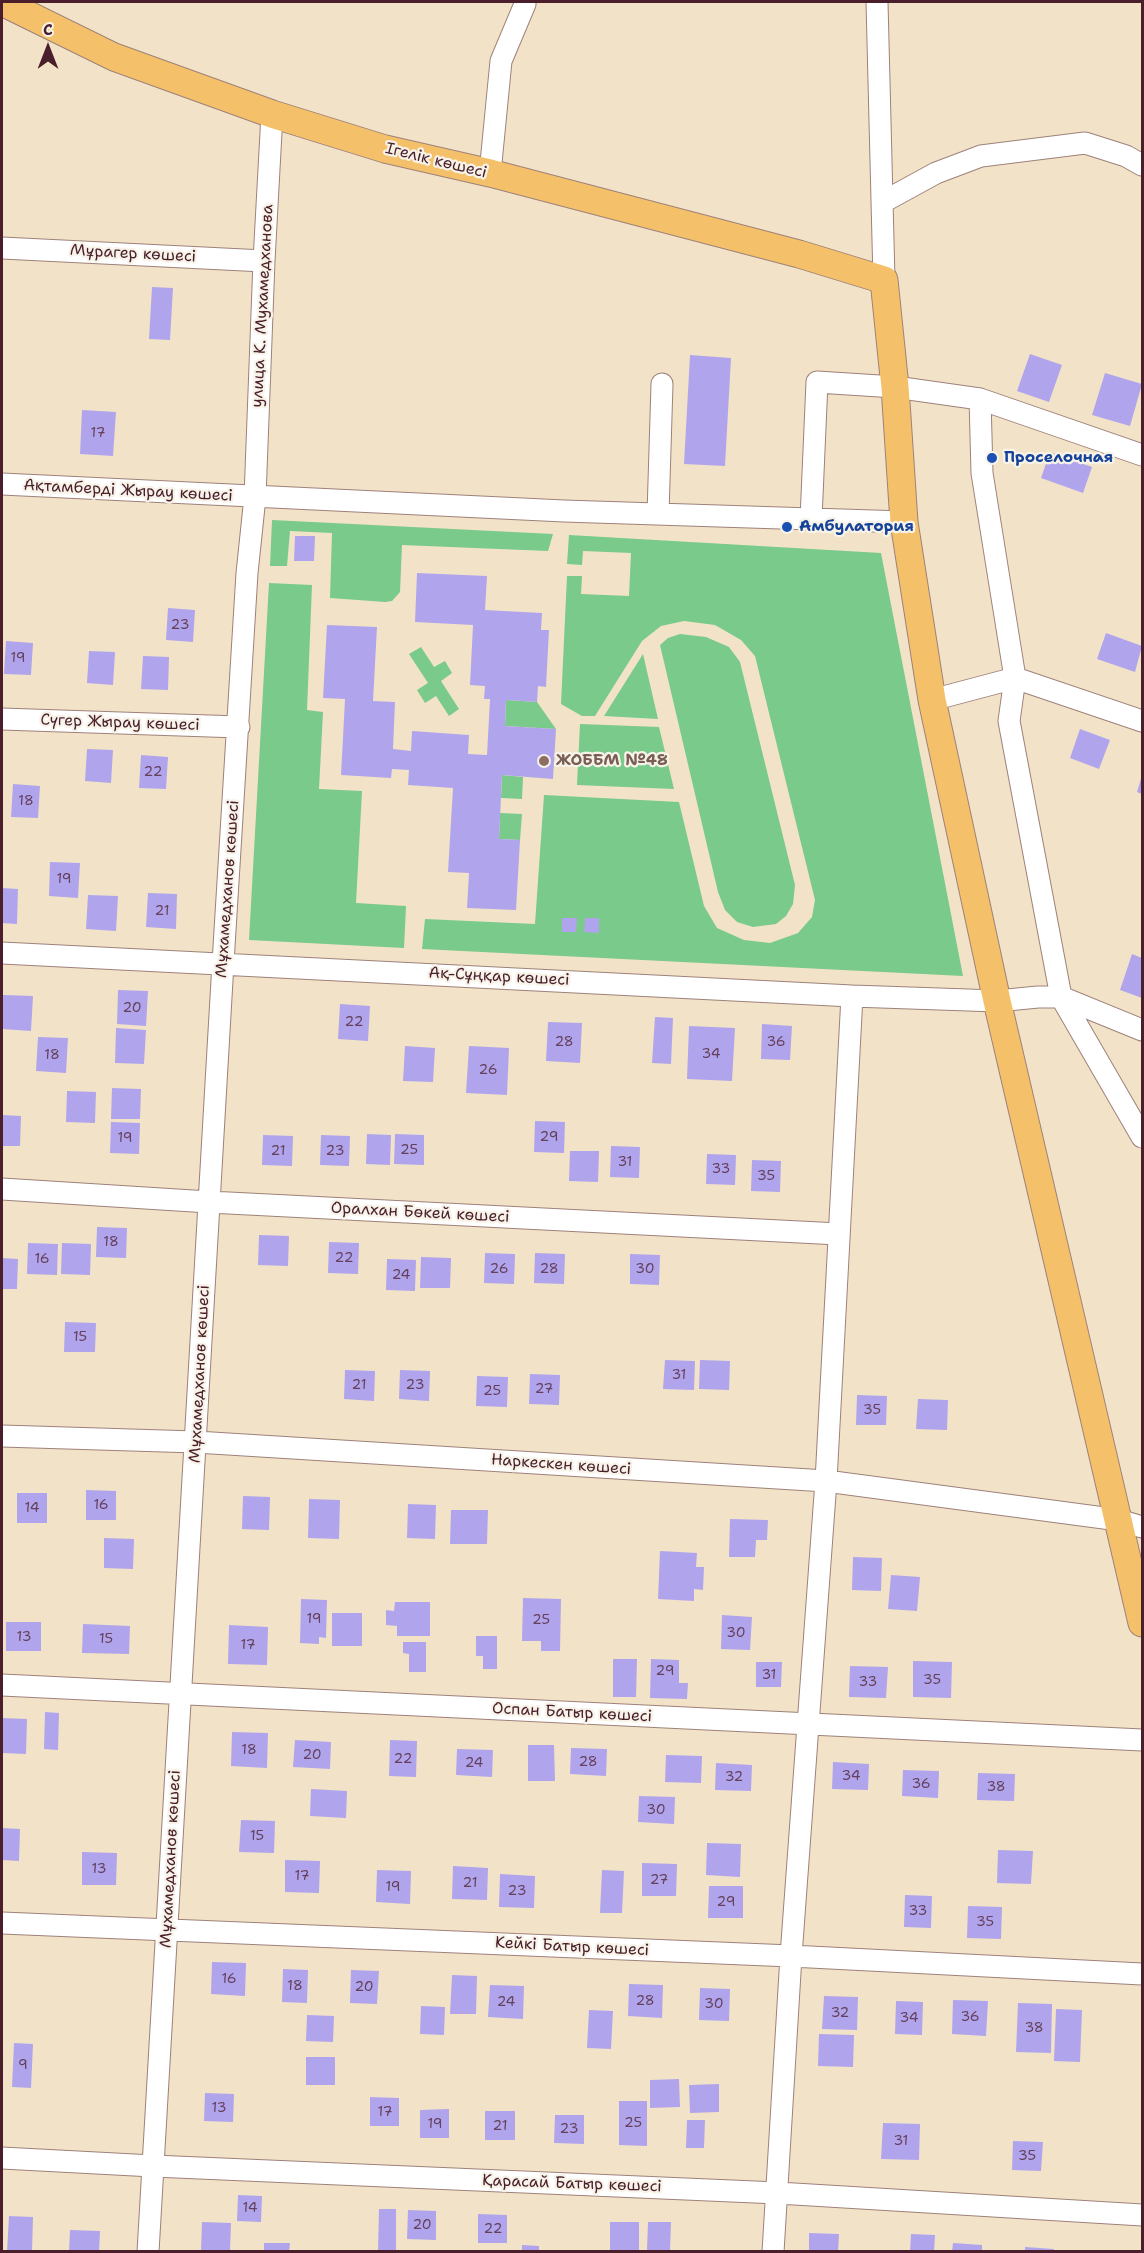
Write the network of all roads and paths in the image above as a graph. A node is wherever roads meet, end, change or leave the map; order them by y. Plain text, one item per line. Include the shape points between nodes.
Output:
1 (2, 2) edge
2 (877, 2) edge
3 (525, 4) dead end
4 (272, 114) junction
5 (1143, 165) edge
6 (490, 173) junction
7 (882, 202) junction
8 (2, 248) edge
9 (264, 261) junction
10 (884, 280) junction
11 (662, 384) dead end
12 (895, 387) junction
13 (980, 399) junction
14 (1143, 455) edge
15 (2, 484) edge
16 (255, 497) junction
17 (658, 514) junction
18 (811, 519) junction
19 (904, 522) junction
20 (1015, 678) junction
21 (932, 700) junction
22 (2, 719) edge
23 (1143, 721) edge
24 (238, 727) junction
25 (2, 953) edge
26 (223, 963) junction
27 (852, 996) junction
28 (1061, 997) junction
29 (997, 1001) junction
30 (1143, 1030) edge
31 (1143, 1137) edge
32 (2, 1189) edge
33 (209, 1202) junction
34 (839, 1234) junction
35 (2, 1436) edge
36 (196, 1442) junction
37 (826, 1481) junction
38 (1131, 1523) edge
39 (1143, 1623) edge
40 (2, 1685) edge
41 (180, 1695) junction
42 (809, 1724) junction
43 (1143, 1740) edge
44 (2, 1923) edge
45 (167, 1929) junction
46 (791, 1956) junction
47 (1143, 1974) edge
48 (2, 2158) edge
49 (153, 2166) junction
50 (778, 2193) junction
51 (1143, 2215) edge
52 (148, 2252) edge
53 (773, 2252) edge

1 - 4 main road, Ігелік көшесі via 114,57
2 - 7 street
3 - 6 street via 501,61
4 - 6 main road, Ігелік көшесі via 386,149
4 - 9 street, улица К. Мухамедханова
5 - 7 street via 1085,143 981,156 936,173
6 - 10 main road, Ігелік көшесі
7 - 10 street
8 - 9 street, Мұрагер көшесі
9 - 16 street, улица К. Мухамедханова
10 - 12 main road
11 - 17 street
12 - 13 street
12 - 18 street via 817,382
12 - 19 main road
13 - 14 street
13 - 20 street via 982,473
15 - 16 street, Ақтамберді Жырау көшесі
16 - 17 street, Ақтамберді Жырау көшесі
16 - 24 street, Мұхамедханов көшесі
17 - 18 street, Ақтамберді Жырау көшесі
18 - 19 street, Ақтамберді Жырау көшесі
19 - 21 main road
20 - 21 street
20 - 23 street
20 - 28 street via 1009,721
21 - 29 main road
22 - 24 street, Сүгер Жырау көшесі
24 - 26 street, Мұхамедханов көшесі
25 - 26 street, Ақ-Сұңқар көшесі
26 - 27 street, Ақ-Сұңқар көшесі
26 - 33 street, Мұхамедханов көшесі
27 - 29 street, Ақ-Сұңқар көшесі
27 - 34 street
28 - 29 street, Ақ-Сұңқар көшесі
28 - 30 street
28 - 31 street
29 - 38 main road
32 - 33 street, Оралхан Бөкей көшесі
33 - 34 street, Оралхан Бөкей көшесі
33 - 36 street, Мұхамедханов көшесі
34 - 37 street
35 - 36 street, Наркескен көшесі
36 - 37 street, Наркескен көшесі
36 - 41 street, Мұхамедханов көшесі
37 - 38 street, Наркескен көшесі
37 - 42 street
38 - 39 main road
40 - 41 street, Оспан Батыр көшесі
41 - 42 street, Оспан Батыр көшесі
41 - 45 street, Мұхамедханов көшесі
42 - 43 street, Оспан Батыр көшесі
42 - 46 street
44 - 45 street, Кейкі Батыр көшесі
45 - 46 street, Кейкі Батыр көшесі
45 - 49 street, Мұхамедханов көшесі
46 - 47 street, Кейкі Батыр көшесі
46 - 50 street
48 - 49 street, Қарасай Батыр көшесі
49 - 50 street, Қарасай Батыр көшесі
49 - 52 street, Мұхамедханов көшесі
50 - 51 street, Қарасай Батыр көшесі
50 - 53 street

